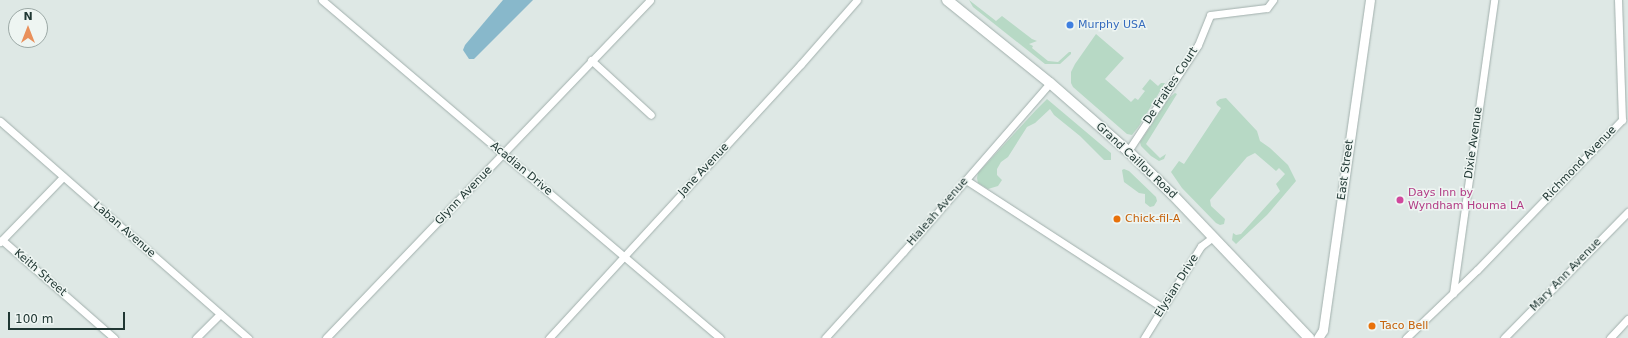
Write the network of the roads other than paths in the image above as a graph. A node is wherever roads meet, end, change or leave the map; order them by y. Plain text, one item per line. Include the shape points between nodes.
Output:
1 (322, 0) edge
2 (650, 0) edge
3 (857, 0) edge
4 (947, 0) edge
5 (1273, 0) edge
6 (1370, 0) edge
7 (1494, 0) edge
8 (1618, 0) edge
9 (591, 60) junction
10 (1050, 83) junction
11 (650, 115) dead end
12 (0, 121) edge
13 (1128, 151) junction
14 (504, 154) junction
15 (63, 177) junction
16 (966, 180) junction
17 (1628, 212) edge
18 (1213, 237) junction
19 (1, 241) edge
20 (624, 256) junction
21 (1453, 292) junction
22 (1163, 308) junction
23 (220, 314) junction
24 (1628, 319) edge
25 (114, 338) edge
26 (196, 338) edge
27 (248, 338) edge
28 (326, 338) edge
29 (549, 338) edge
30 (720, 338) edge
31 (825, 338) edge
32 (1144, 338) edge
33 (1309, 338) edge
34 (1318, 338) edge
35 (1406, 338) edge
36 (1504, 338) edge
37 (1610, 338) edge

1 - 14 street, Acadian Drive
2 - 9 street, Glynn Avenue
3 - 20 street, Jane Avenue
4 - 10 main road, Grand Caillou Road
5 - 13 street, De Fraites Court via 1267,8 1210,15 1198,45
6 - 34 street, East Street via 1323,330
7 - 21 street, Dixie Avenue
8 - 21 street, Richmond Avenue via 1622,120
9 - 11 street
9 - 14 street, Glynn Avenue
10 - 13 main road, Grand Caillou Road
10 - 16 street, Hialeah Avenue
12 - 15 street, Laban Avenue
13 - 18 main road, Grand Caillou Road
14 - 20 street, Acadian Drive
14 - 28 street, Glynn Avenue
15 - 19 street
15 - 23 street, Laban Avenue
16 - 22 street
16 - 31 street, Hialeah Avenue
17 - 36 street, Mary Ann Avenue
18 - 22 street, Elysian Drive via 1202,246
18 - 33 main road, Grand Caillou Road
19 - 25 street, Keith Street
20 - 29 street, Jane Avenue
20 - 30 street, Acadian Drive
21 - 35 street
22 - 32 street, Elysian Drive
23 - 26 street
23 - 27 street, Laban Avenue
24 - 37 street

